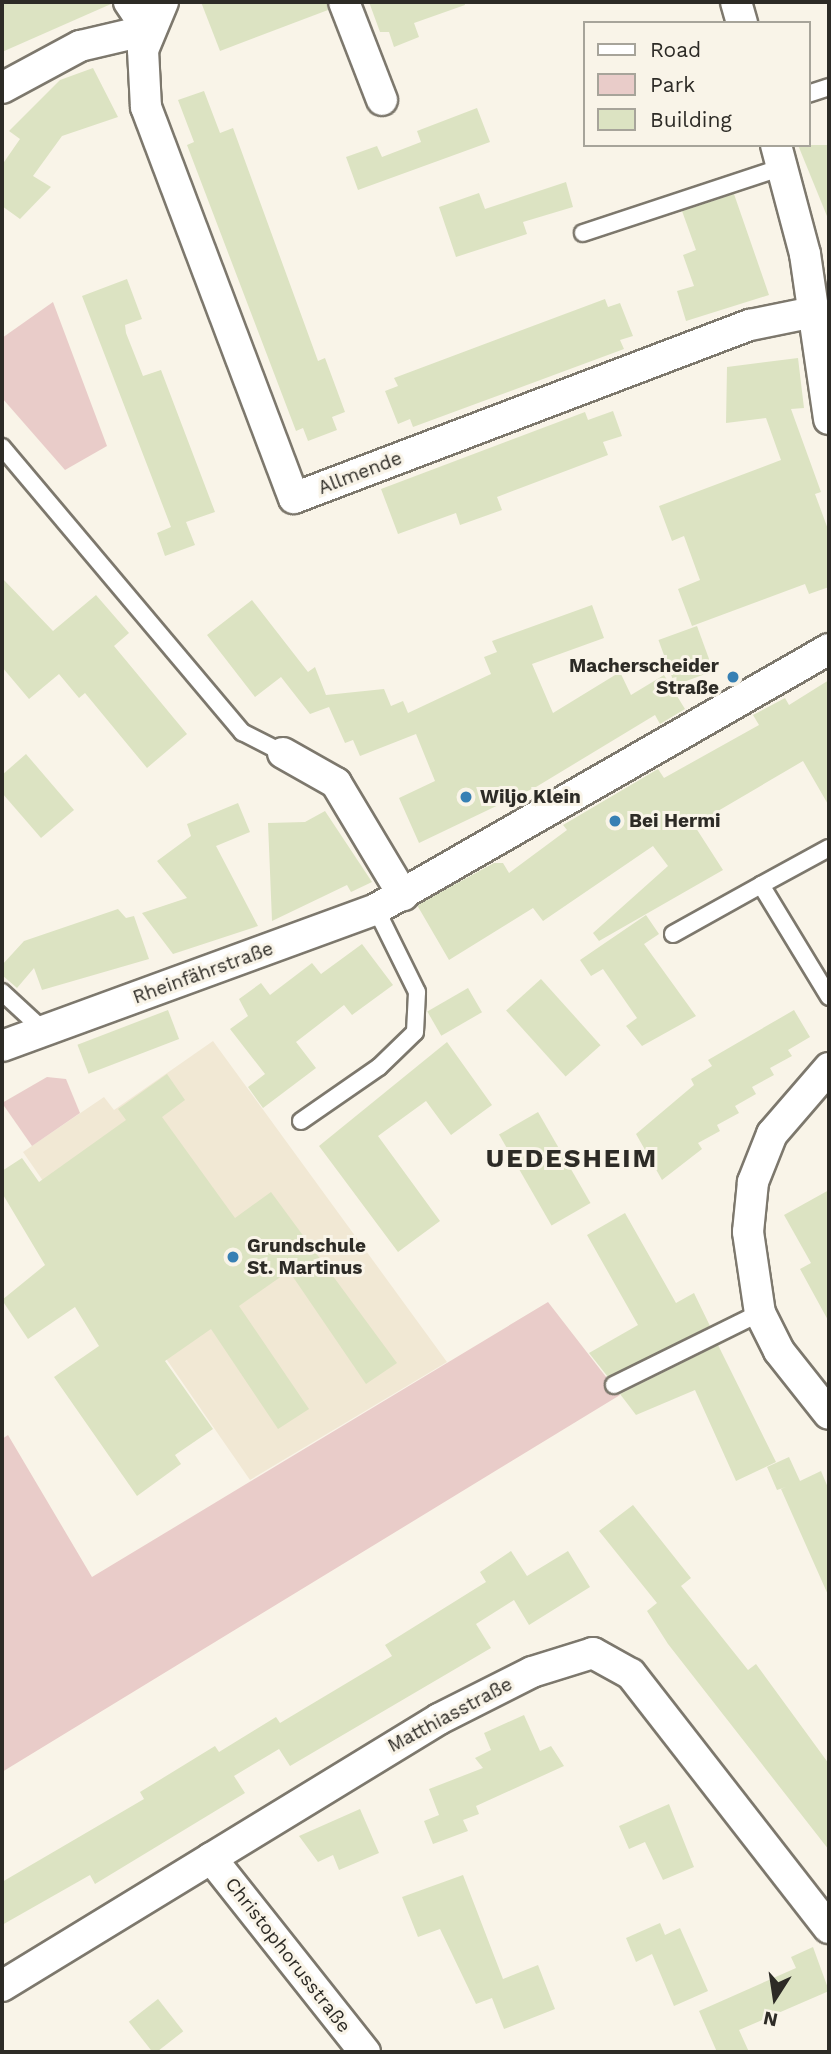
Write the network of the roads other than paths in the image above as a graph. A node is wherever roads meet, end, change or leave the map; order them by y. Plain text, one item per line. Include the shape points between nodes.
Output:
1 (129, 2) edge
2 (163, 2) edge
3 (344, 2) edge
4 (736, 2) edge
5 (741, 21) edge
6 (148, 30) junction
7 (829, 87) edge
8 (2, 88) edge
9 (810, 93) edge
10 (382, 100) dead end
11 (779, 156) edge
12 (583, 233) dead end
13 (814, 313) junction
14 (823, 343) edge
15 (829, 419) edge
16 (2, 447) edge
17 (829, 649) edge
18 (283, 753) joint
19 (829, 848) edge
20 (761, 885) junction
21 (403, 895) junction
22 (376, 908) junction
23 (673, 934) dead end
24 (2, 992) edge
25 (829, 997) edge
26 (43, 1030) junction
27 (2, 1046) edge
28 (829, 1068) edge
29 (301, 1121) dead end
30 (760, 1312) junction
31 (614, 1385) dead end
32 (829, 1414) edge
33 (211, 1858) junction
34 (829, 1928) edge
35 (2, 1986) edge
36 (365, 2052) edge

1 - 6 street
2 - 6 street, Allmende
3 - 10 street
4 - 5 street
6 - 8 street via 80,46
6 - 13 street, Allmende via 146,107 294,498 750,326
7 - 9 lane
11 - 12 lane
11 - 13 street
13 - 14 street
14 - 15 street
16 - 18 lane via 242,732
17 - 21 street, Rheinfährstraße
18 - 21 street via 336,783
19 - 20 lane
20 - 23 lane
20 - 25 lane
21 - 22 street, Rheinfährstraße
22 - 26 street, Rheinfährstraße
22 - 29 lane via 417,992 415,1032 379,1067
24 - 26 lane
26 - 27 street, Rheinfährstraße
28 - 30 street via 772,1134 753,1182 748,1255
30 - 31 lane
30 - 32 street via 779,1351
33 - 34 street, Matthiasstraße via 325,1783 476,1699 553,1664 602,1653 631,1674
33 - 35 street, Matthiasstraße
33 - 36 street, Christophorusstraße

